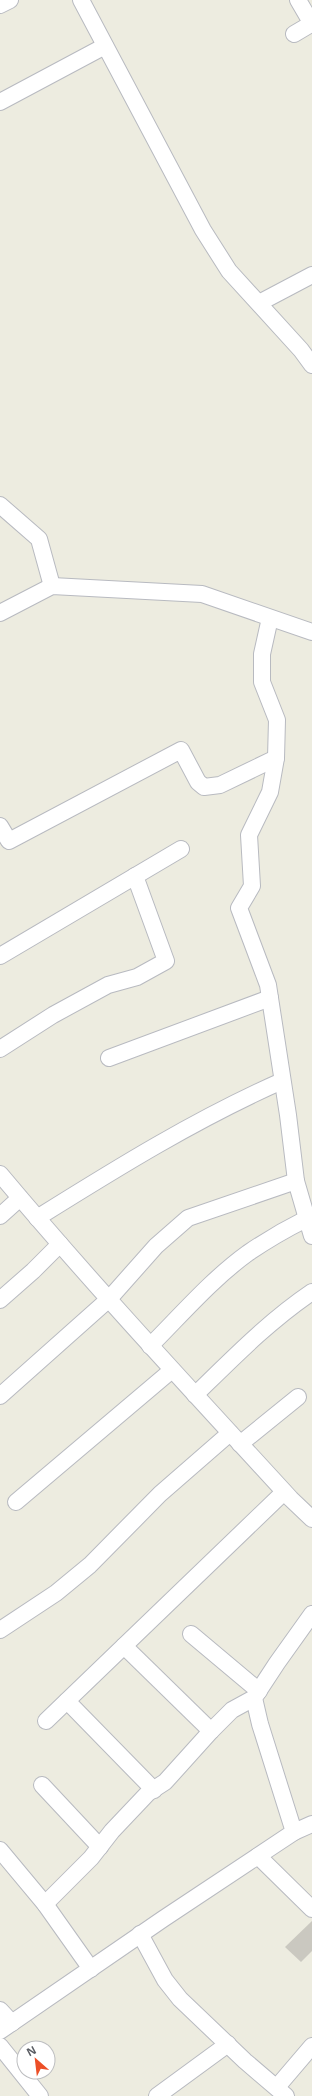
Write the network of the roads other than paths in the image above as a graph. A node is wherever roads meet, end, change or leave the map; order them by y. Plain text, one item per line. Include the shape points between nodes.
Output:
1 (10, 0) edge
2 (81, 0) edge
3 (298, 0) edge
4 (0, 5) edge
5 (312, 24) edge
6 (294, 34) dead end
7 (105, 46) junction
8 (0, 102) edge
9 (312, 275) edge
10 (259, 303) junction
11 (312, 365) edge
12 (0, 505) edge
13 (52, 586) junction
14 (0, 613) edge
15 (270, 618) junction
16 (312, 632) edge
17 (276, 758) junction
18 (0, 826) edge
19 (181, 849) dead end
20 (135, 876) junction
21 (0, 956) edge
22 (270, 998) junction
23 (0, 1049) edge
24 (109, 1058) dead end
25 (282, 1081) junction
26 (0, 1174) edge
27 (296, 1180) junction
28 (20, 1198) junction
29 (0, 1216) edge
30 (36, 1218) junction
31 (306, 1219) junction
32 (312, 1236) edge
33 (60, 1244) junction
34 (312, 1292) edge
35 (109, 1299) junction
36 (0, 1300) edge
37 (150, 1346) junction
38 (172, 1370) junction
39 (195, 1394) junction
40 (0, 1396) edge
41 (298, 1397) dead end
42 (235, 1438) junction
43 (284, 1492) junction
44 (16, 1502) dead end
45 (312, 1519) edge
46 (312, 1614) edge
47 (0, 1630) edge
48 (191, 1634) dead end
49 (124, 1646) junction
50 (257, 1695) junction
51 (67, 1701) junction
52 (46, 1722) dead end
53 (210, 1730) junction
54 (42, 1785) dead end
55 (154, 1790) junction
56 (311, 1826) edge
57 (294, 1832) junction
58 (100, 1848) junction
59 (0, 1850) edge
60 (258, 1856) junction
61 (45, 1904) junction
62 (312, 1909) edge
63 (140, 1934) junction
64 (90, 1969) junction
65 (0, 2010) edge
66 (6, 2027) edge
67 (228, 2044) junction
68 (0, 2046) edge
69 (312, 2046) edge
70 (282, 2092) edge
71 (40, 2096) edge
72 (157, 2096) edge

1 - 4 street
2 - 7 street
3 - 5 street
5 - 6 street
7 - 8 street
7 - 10 street via 204,230 229,270
9 - 10 street
10 - 11 street
12 - 13 street via 38,539
13 - 14 street
13 - 15 street via 202,594
15 - 16 street
15 - 17 street via 262,654 262,682 277,720
17 - 18 street via 220,785 204,787 198,782 181,750 9,841
17 - 22 street via 270,792 249,834 252,886 239,908 268,985
19 - 20 street
20 - 21 street
20 - 23 street via 166,961 137,977 108,985 53,1015
22 - 24 street
22 - 25 street
25 - 27 street
25 - 30 street via 230,1104 149,1149
26 - 28 street
27 - 31 street
27 - 35 street via 188,1218 156,1246
28 - 29 street
28 - 30 street
30 - 33 street
31 - 32 street
31 - 37 street via 248,1254 207,1289
33 - 35 street
33 - 36 street
34 - 39 street via 250,1342
35 - 37 street
35 - 40 street
37 - 38 street
38 - 39 street
38 - 44 street
39 - 42 street
41 - 42 street
42 - 43 street
42 - 47 street via 160,1494 90,1565 56,1593
43 - 45 street
43 - 49 street
46 - 50 street
48 - 50 street
49 - 51 street
49 - 53 street
50 - 53 street via 232,1710
50 - 57 street via 260,1724
51 - 52 street
51 - 55 street
53 - 55 street via 165,1782
54 - 58 street
55 - 58 street via 112,1831
56 - 57 street
57 - 60 street
58 - 61 street
59 - 61 street
60 - 62 street
60 - 63 street
61 - 64 street
63 - 64 street
63 - 67 street via 165,1980 180,1999
64 - 66 street
65 - 66 street
67 - 70 street
67 - 72 street
68 - 71 street
69 - 70 street

